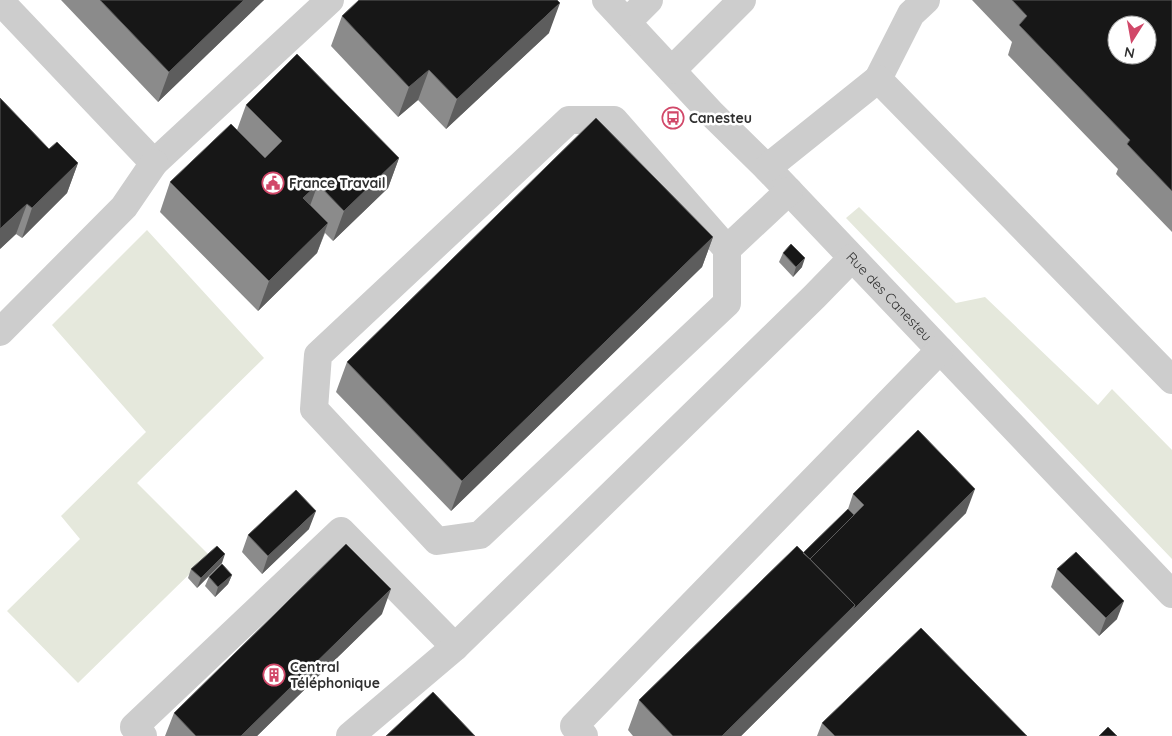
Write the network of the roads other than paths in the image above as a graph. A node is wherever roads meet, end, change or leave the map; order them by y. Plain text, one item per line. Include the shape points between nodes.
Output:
1 (330, 0) edge
2 (606, 0) edge
3 (649, 0) edge
4 (742, 0) edge
5 (926, 0) edge
6 (0, 1) edge
7 (627, 22) junction
8 (672, 70) junction
9 (878, 79) junction
10 (154, 163) junction
11 (767, 168) junction
12 (789, 191) junction
13 (727, 250) junction
14 (852, 258) junction
15 (0, 332) edge
16 (940, 350) junction
17 (1172, 380) edge
18 (1172, 594) edge
19 (455, 647) junction
20 (143, 736) edge
21 (350, 736) edge
22 (584, 736) edge

1 - 10 street
2 - 7 street, Rue des Canesteu
3 - 7 street
4 - 8 street
5 - 9 street via 911,14
6 - 10 street
7 - 8 street, Rue des Canesteu
8 - 11 street, Rue des Canesteu
9 - 11 street
9 - 17 street
10 - 15 street via 124,208
11 - 12 street, Rue des Canesteu
12 - 13 street
12 - 14 street, Rue des Canesteu
13 - 13 street via 614,120 568,120 318,355 314,409 437,541 480,535 727,303
14 - 16 street, Rue des Canesteu
14 - 19 street
16 - 18 street, Rue des Canesteu
16 - 22 street via 574,726
19 - 20 street via 341,531 134,727
19 - 21 street

